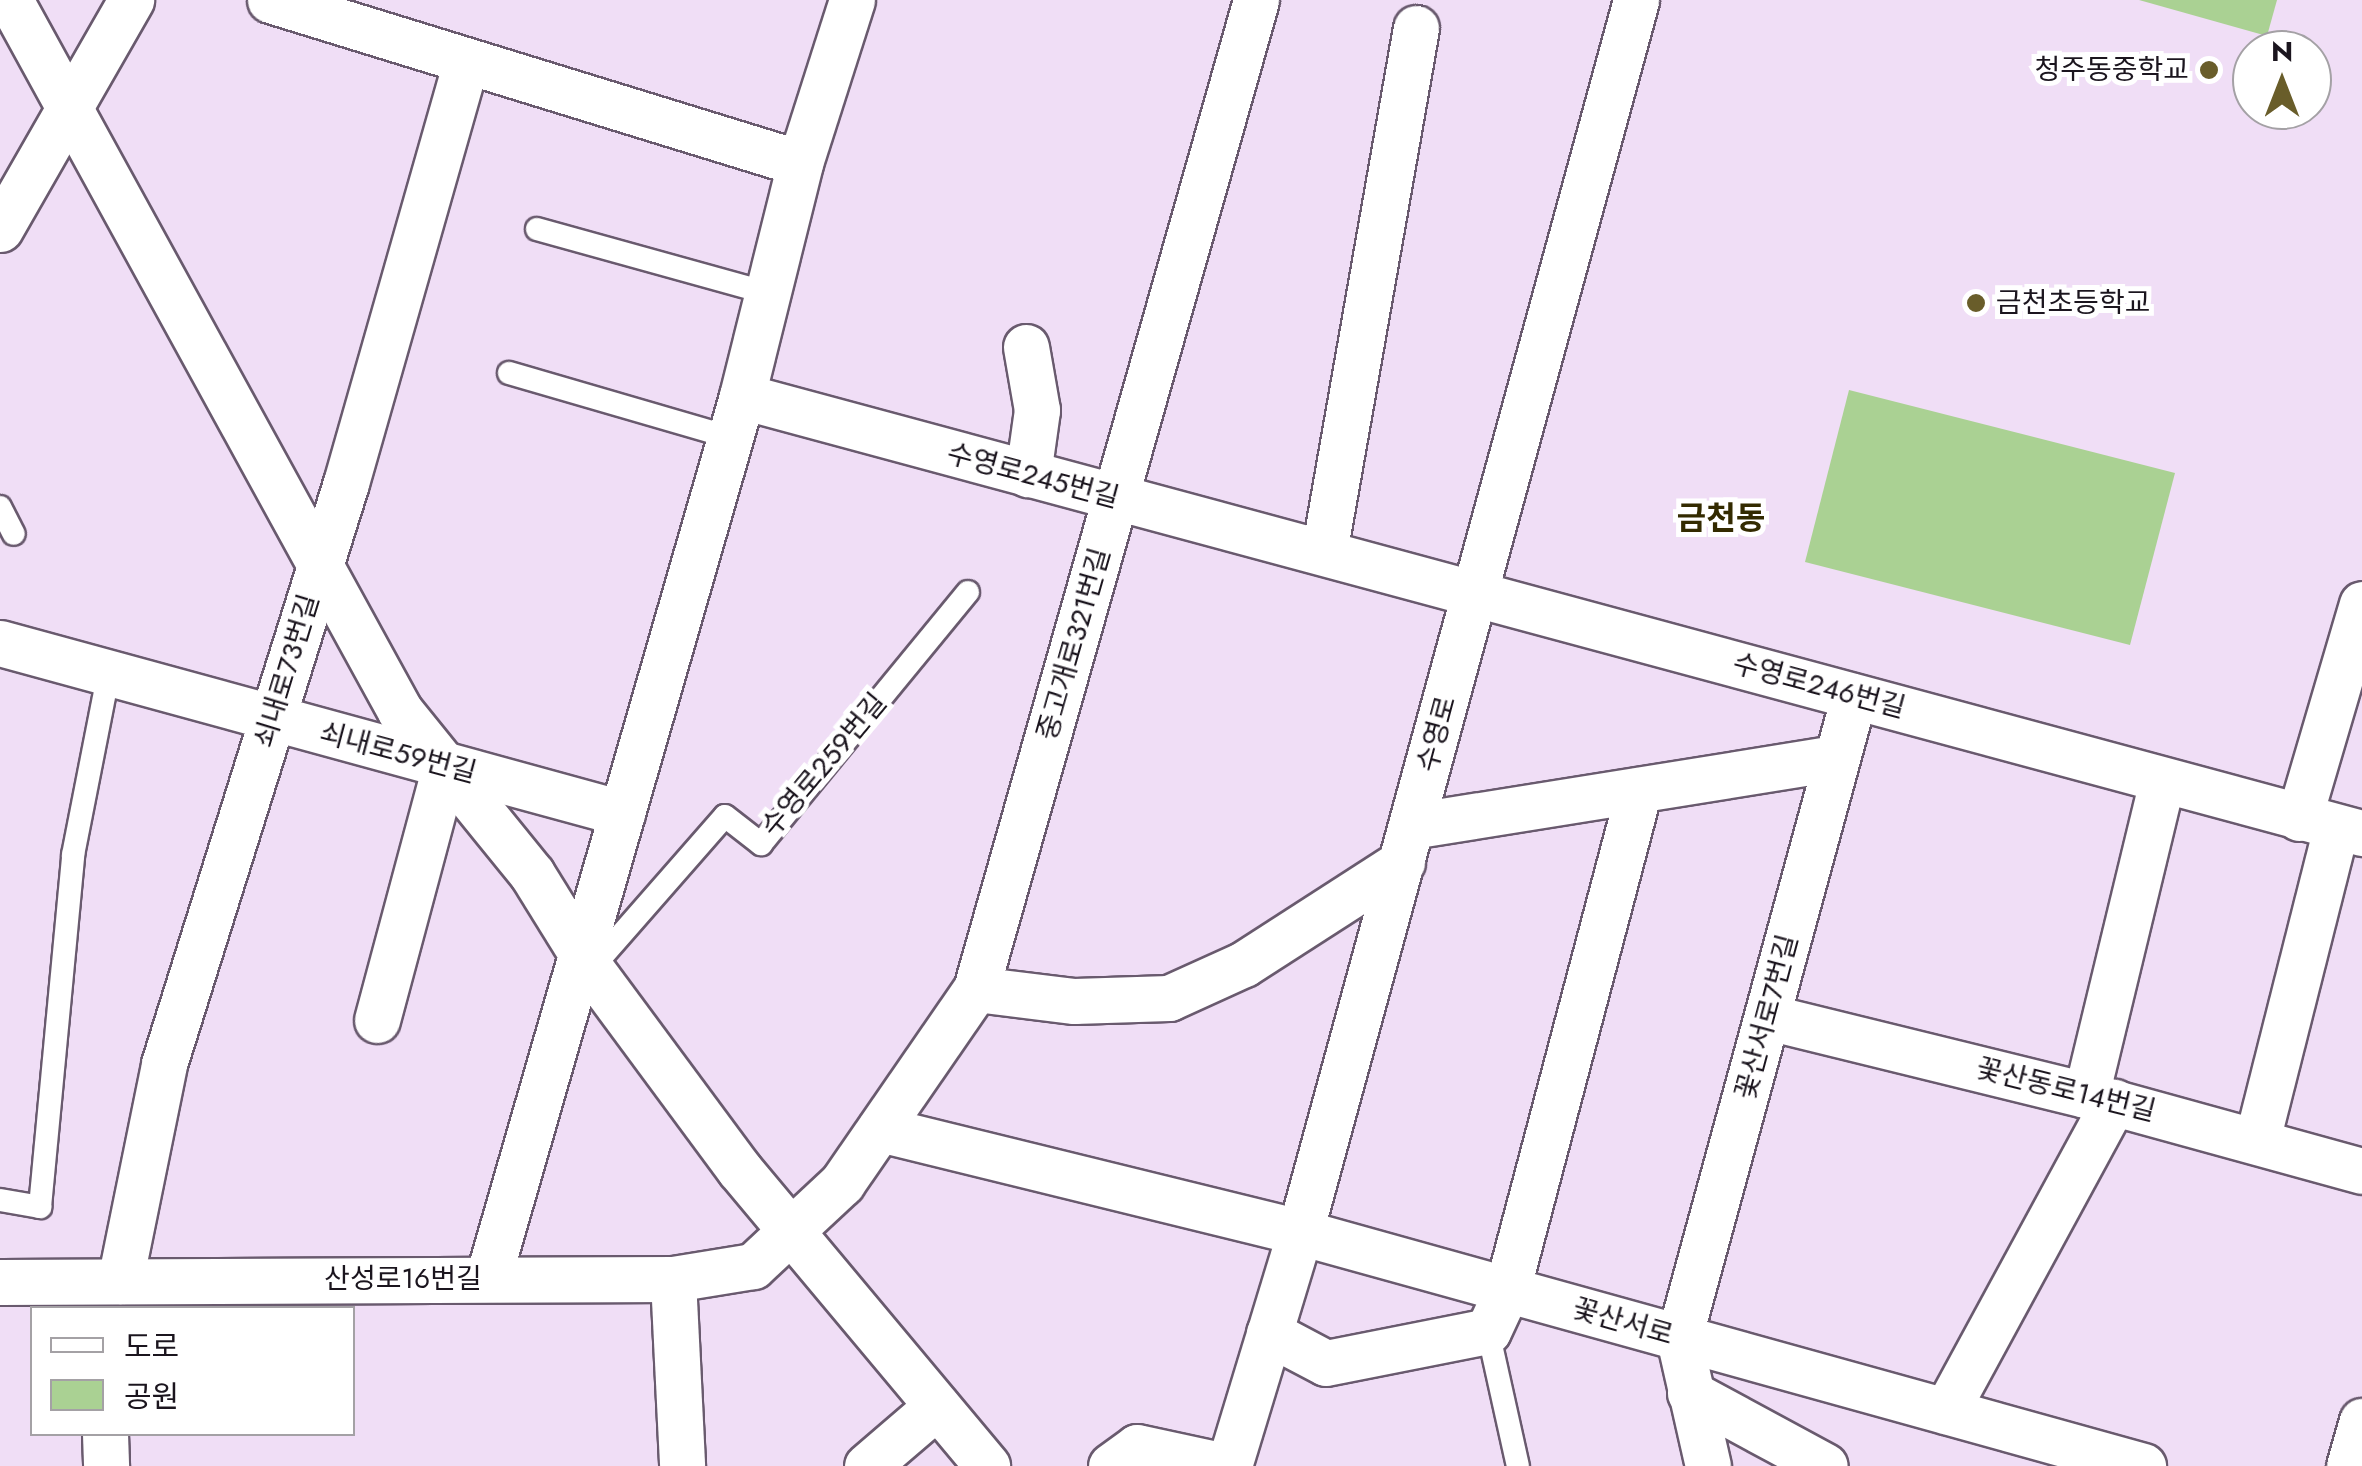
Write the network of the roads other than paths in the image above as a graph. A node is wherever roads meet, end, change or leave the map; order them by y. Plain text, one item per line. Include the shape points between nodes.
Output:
1 (10, 0) edge
2 (131, 0) edge
3 (270, 0) edge
4 (852, 0) edge
5 (1636, 0) edge
6 (1249, 2) edge
7 (1416, 28) dead end
8 (466, 63) junction
9 (71, 104) junction
10 (800, 164) junction
11 (0, 228) edge
12 (538, 229) dead end
13 (768, 292) junction
14 (1026, 347) dead end
15 (509, 373) dead end
16 (736, 417) junction
17 (1028, 474) junction
18 (1116, 498) junction
19 (0, 507) edge
20 (14, 534) dead end
21 (1324, 552) junction
22 (321, 561) junction
23 (968, 592) dead end
24 (1476, 592) junction
25 (2362, 604) edge
26 (0, 643) edge
27 (109, 672) junction
28 (1854, 696) junction
29 (272, 719) junction
30 (1837, 758) junction
31 (444, 766) junction
32 (2162, 781) junction
33 (1639, 790) junction
34 (622, 812) junction
35 (2332, 826) edge
36 (1406, 844) junction
37 (586, 961) junction
38 (976, 989) junction
39 (1768, 1016) junction
40 (377, 1020) dead end
41 (2100, 1098) junction
42 (880, 1128) junction
43 (2257, 1140) junction
44 (2362, 1171) edge
45 (0, 1200) edge
46 (789, 1228) junction
47 (1300, 1232) junction
48 (488, 1278) junction
49 (674, 1279) junction
50 (0, 1282) edge
51 (107, 1290) edge
52 (1507, 1290) junction
53 (1488, 1331) junction
54 (1269, 1333) junction
55 (1679, 1338) junction
56 (1690, 1393) junction
57 (937, 1406) junction
58 (1946, 1411) junction
59 (2362, 1421) edge
60 (104, 1436) edge
61 (106, 1466) edge
62 (682, 1466) edge
63 (867, 1466) edge
64 (987, 1466) edge
65 (1112, 1466) edge
66 (1227, 1466) edge
67 (1518, 1466) edge
68 (1708, 1466) edge
69 (1824, 1466) edge
70 (2143, 1466) edge
71 (2349, 1466) edge

1 - 9 street
2 - 9 street
3 - 8 street
4 - 10 street, 수영로259번길
5 - 24 street, 수영로
6 - 18 street, 중고개로321번길
7 - 21 street
8 - 10 street
8 - 22 street, 쇠내로73번길
9 - 11 street
9 - 22 street
10 - 13 street, 수영로259번길
12 - 13 lane
13 - 16 street, 수영로259번길
14 - 17 street via 1037,410
15 - 16 lane
16 - 17 street, 수영로245번길
16 - 34 street, 수영로259번길
17 - 18 street, 수영로245번길
18 - 21 street, 수영로245번길
18 - 38 street, 중고개로321번길
19 - 20 lane
21 - 24 street, 수영로245번길
22 - 29 street, 쇠내로73번길
22 - 31 street via 400,710
23 - 37 lane, 수영로259번길 via 761,844 725,816
24 - 28 street, 수영로246번길
24 - 36 street, 수영로
25 - 35 street
26 - 27 street, 쇠내로59번길
27 - 29 street, 쇠내로59번길
27 - 45 lane via 73,855 40,1207
28 - 30 street, 꽃산서로7번길
28 - 32 street, 수영로246번길
29 - 31 street, 쇠내로59번길
29 - 51 street, 쇠내로73번길 via 164,1064
30 - 33 street
30 - 39 street, 꽃산서로7번길
31 - 34 street, 쇠내로59번길
31 - 37 street via 532,874
31 - 40 street
32 - 35 street, 수영로246번길
32 - 41 street
33 - 36 street
33 - 52 street
34 - 37 street, 수영로259번길
35 - 43 street
36 - 38 street via 1244,964 1169,998 1074,1001
36 - 47 street, 수영로
37 - 46 street
37 - 48 street, 수영로259번길
38 - 42 street, 중고개로321번길
39 - 41 street, 꽃산동로14번길
39 - 55 street, 꽃산서로7번길
41 - 43 street, 꽃산동로14번길
41 - 58 street
42 - 46 street, 중고개로321번길 via 842,1184
42 - 47 street, 꽃산서로
43 - 44 street, 꽃산동로14번길
46 - 49 street, 산성로16번길 via 753,1266
46 - 57 street
47 - 52 street, 꽃산서로
47 - 54 street, 수영로
48 - 49 street, 산성로16번길
48 - 51 street, 산성로16번길
49 - 62 street
50 - 51 street, 산성로16번길
52 - 53 street
52 - 55 street, 꽃산서로
53 - 54 street via 1326,1363
53 - 67 lane
54 - 66 street, 수영로
55 - 56 street
55 - 58 street, 꽃산서로
56 - 68 street
56 - 69 street
57 - 63 street
57 - 64 street
58 - 70 street, 꽃산서로
59 - 71 street
60 - 61 street
65 - 66 street, 수영로 via 1137,1446

